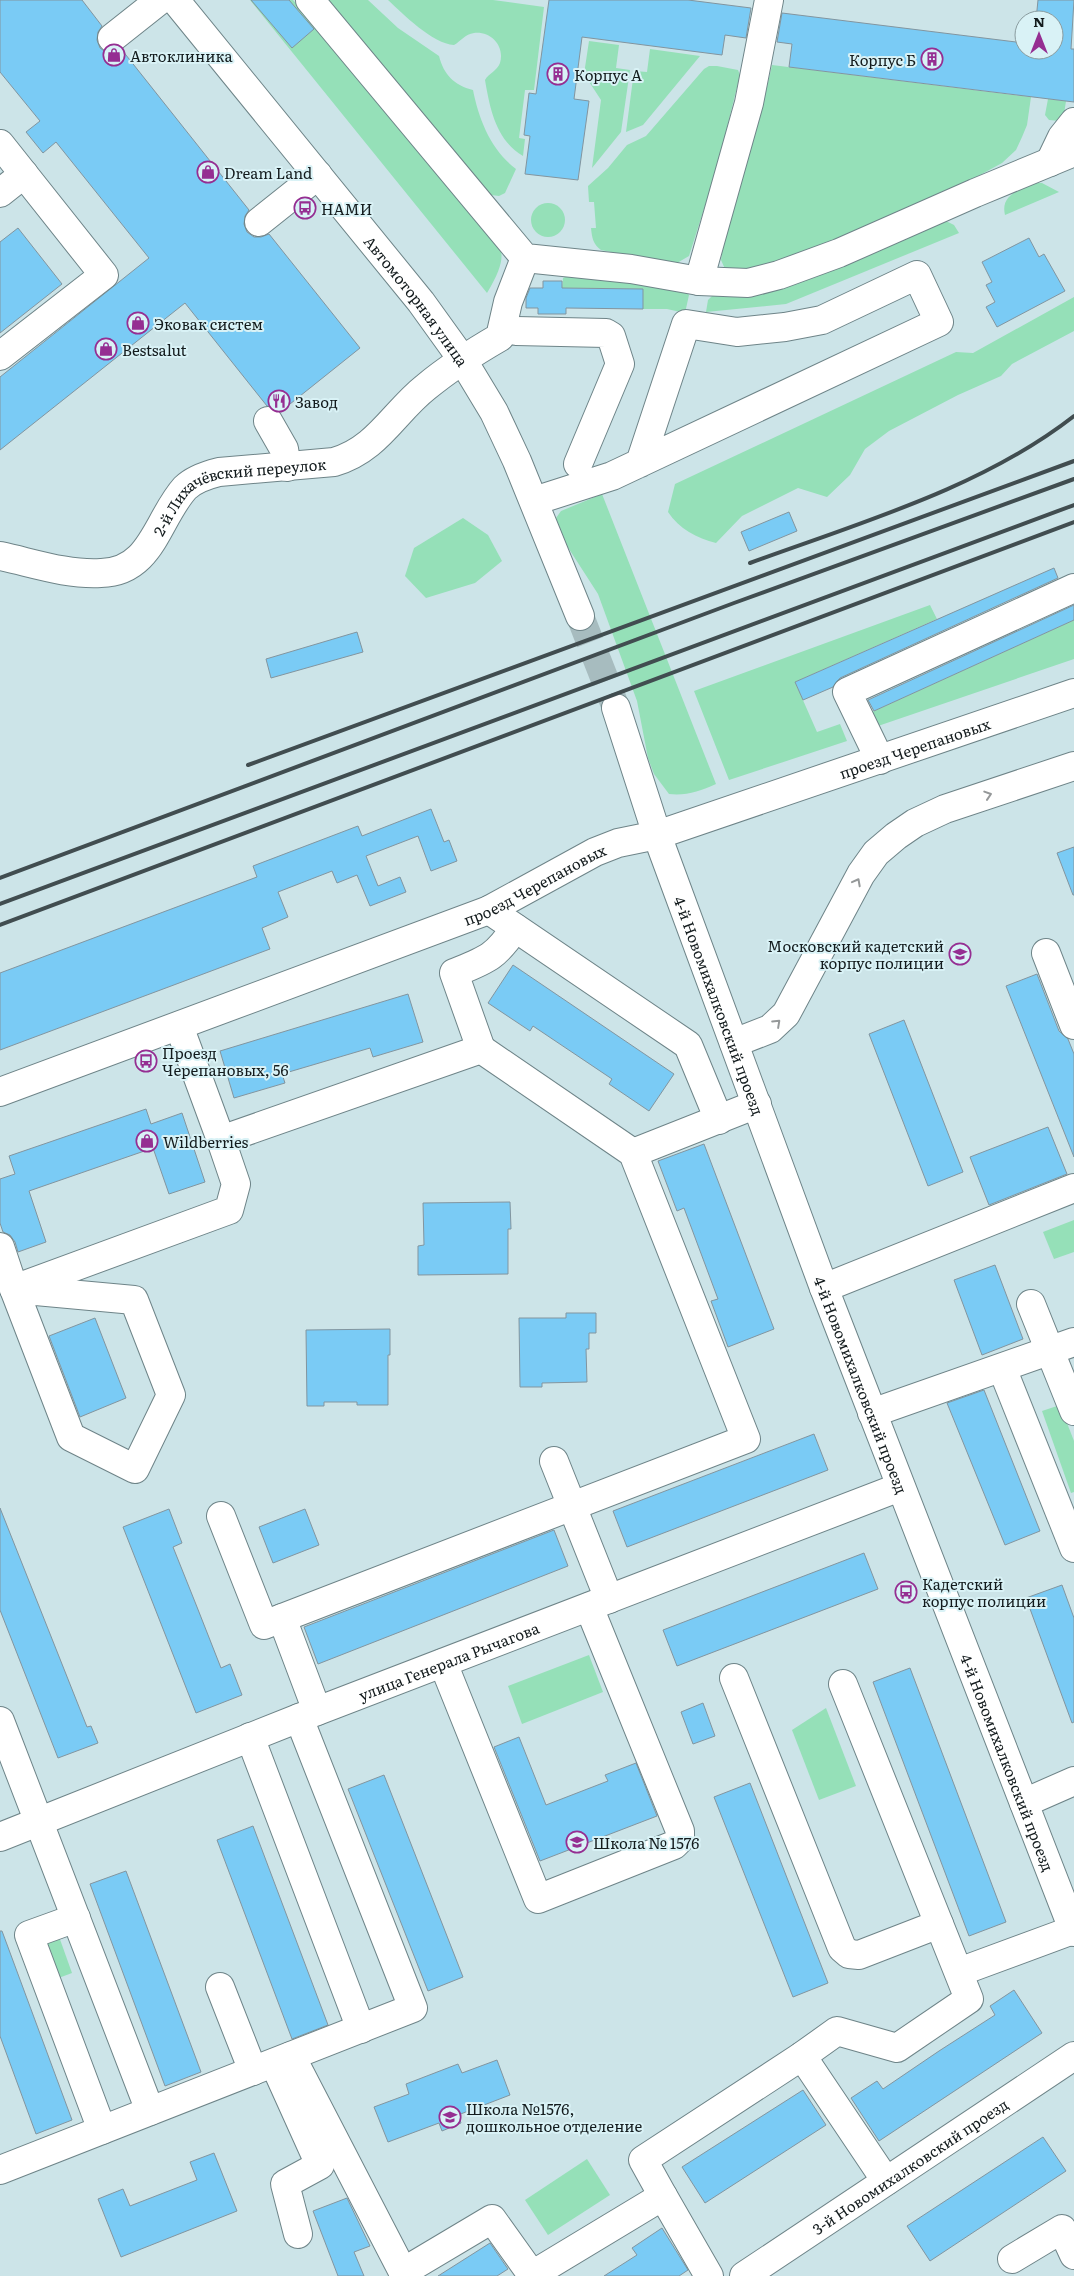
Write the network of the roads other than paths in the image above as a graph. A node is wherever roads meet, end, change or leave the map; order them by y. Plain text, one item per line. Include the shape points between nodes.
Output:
1 (160, 0) edge
2 (175, 0) edge
3 (310, 0) edge
4 (769, 0) edge
5 (112, 38) dead end
6 (1074, 122) edge
7 (0, 144) edge
8 (1062, 157) edge
9 (24, 174) junction
10 (318, 175) junction
11 (0, 193) edge
12 (259, 222) dead end
13 (525, 258) junction
14 (699, 281) junction
15 (516, 331) dead end
16 (0, 356) edge
17 (462, 359) junction
18 (268, 421) dead end
19 (640, 463) junction
20 (578, 464) dead end
21 (286, 467) junction
22 (534, 501) junction
23 (0, 556) edge
24 (1074, 588) edge
25 (580, 616) tunnel mouth
26 (1074, 693) edge
27 (616, 708) tunnel mouth
28 (880, 760) junction
29 (1074, 766) edge
30 (657, 835) junction
31 (488, 910) junction
32 (515, 928) junction
33 (1046, 953) dead end
34 (1074, 1025) edge
35 (179, 1026) junction
36 (734, 1044) junction
37 (481, 1049) junction
38 (0, 1092) edge
39 (756, 1104) junction
40 (719, 1120) junction
41 (221, 1140) junction
42 (633, 1154) junction
43 (1074, 1188) edge
44 (0, 1247) edge
45 (14, 1288) junction
46 (824, 1288) junction
47 (1031, 1304) dead end
48 (1062, 1346) edge
49 (1002, 1368) junction
50 (1074, 1411) edge
51 (872, 1413) junction
52 (554, 1461) dead end
53 (900, 1487) junction
54 (572, 1506) junction
55 (221, 1516) dead end
56 (1074, 1548) edge
57 (599, 1603) junction
58 (282, 1618) junction
59 (443, 1663) junction
60 (734, 1678) dead end
61 (843, 1684) dead end
62 (308, 1714) junction
63 (0, 1721) edge
64 (250, 1737) junction
65 (1074, 1781) edge
66 (1024, 1803) junction
67 (39, 1822) junction
68 (0, 1837) edge
69 (76, 1918) junction
70 (939, 1924) junction
71 (1074, 1931) edge
72 (958, 1972) junction
73 (220, 1988) dead end
74 (361, 2029) junction
75 (802, 2056) junction
76 (1074, 2056) edge
77 (273, 2063) junction
78 (150, 2112) junction
79 (102, 2130) junction
80 (0, 2170) edge
81 (886, 2180) junction
82 (663, 2196) junction
83 (298, 2234) dead end
84 (1074, 2254) edge
85 (1012, 2259) dead end
86 (404, 2274) edge
87 (709, 2276) edge
88 (744, 2276) edge

1 - 5 street
2 - 10 street, Автомоторная улица
3 - 13 street
4 - 14 street via 749,103
6 - 8 street via 1062,137
7 - 9 street
8 - 14 street via 839,253 779,275 748,283
9 - 11 street
9 - 16 street via 104,274
10 - 12 street
10 - 17 street, Автомоторная улица via 421,302
13 - 14 street via 631,269
13 - 17 street, 2-й Лихачёвский переулок via 508,302 500,337
15 - 20 street via 606,333 611,336 620,364
17 - 21 street, 2-й Лихачёвский переулок via 424,388 401,414 349,458
17 - 22 street, Автомоторная улица via 494,412
18 - 21 street via 284,449
19 - 19 street via 939,322 917,275 822,320 785,328 737,332 686,324
19 - 22 street via 612,476
21 - 23 street, 2-й Лихачёвский переулок via 219,472 202,477 186,487 146,551 132,566 118,571 102,574 76,572
22 - 25 street, Автомоторная улица
24 - 28 street via 847,692
26 - 28 street, проезд Черепановых
27 - 30 street
28 - 30 street, проезд Черепановых
36 -> 29 street via 770,1029 786,1014 861,874 876,853 896,836 945,809
30 - 31 street, проезд Черепановых via 618,843 596,852
30 - 36 street, 4-й Новомихалковский проезд
31 - 32 street
31 - 35 street, проезд Черепановых
32 - 37 street via 501,948 485,960 454,973
32 - 40 street via 688,1045
33 - 34 street
35 - 38 street, проезд Черепановых
35 - 41 street
36 - 39 street, 4-й Новомихалковский проезд
37 - 41 street
37 - 42 street
39 - 40 street
39 - 46 street, 4-й Новомихалковский проезд
40 - 42 street
41 - 45 street via 236,1184 229,1210
42 - 54 street via 746,1439
43 - 46 street
44 - 45 street
45 - 45 street via 71,1437 135,1469 171,1395 134,1300
46 - 51 street, 4-й Новомихалковский проезд
47 - 48 street
48 - 49 street
48 - 50 street
49 - 51 street
49 - 56 street
51 - 53 street, 4-й Новомихалковский проезд
52 - 54 street
53 - 57 street, улица Генерала Рычагова
53 - 66 street, 4-й Новомихалковский проезд
54 - 57 street
54 - 58 street
55 - 58 street via 264,1625
57 - 59 street, улица Генерала Рычагова
57 - 59 street via 680,1831 680,1839 674,1845 538,1899
58 - 62 street
59 - 62 street, улица Генерала Рычагова
60 - 70 street via 842,1948 849,1954 859,1955
61 - 70 street
62 - 64 street, улица Генерала Рычагова
62 - 74 street via 413,2008
63 - 67 street
64 - 67 street, улица Генерала Рычагова
64 - 74 street
65 - 66 street
66 - 71 street, 4-й Новомихалковский проезд
67 - 68 street, улица Генерала Рычагова
67 - 69 street
69 - 78 street
69 - 79 street via 30,1936
70 - 72 street
71 - 72 street
72 - 75 street via 969,1999 897,2048 836,2031
73 - 77 street
74 - 77 street
75 - 81 street
75 - 82 street via 643,2160
76 - 81 street, 3-й Новомихалковский проезд
77 - 78 street
77 - 83 street via 320,2166 285,2184
77 - 86 street
78 - 79 street
79 - 80 street
81 - 88 street, 3-й Новомихалковский проезд
82 - 86 street via 532,2275 492,2219
82 - 87 street
84 - 85 street via 1062,2229

